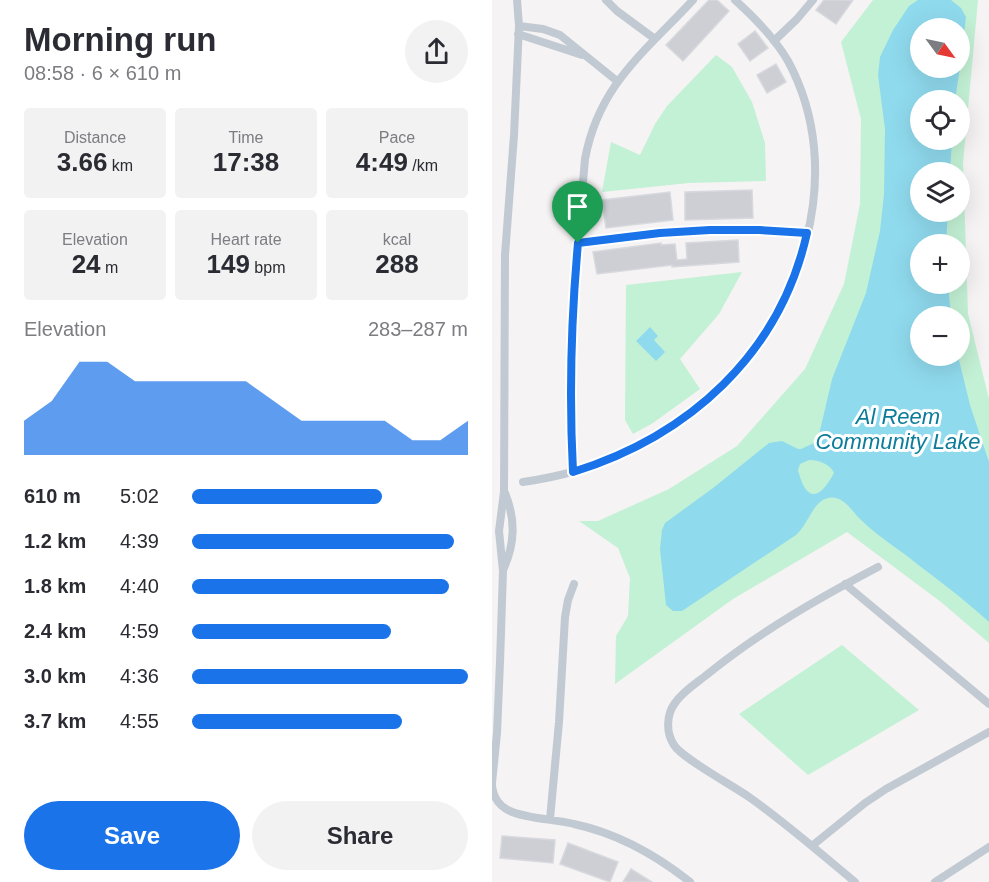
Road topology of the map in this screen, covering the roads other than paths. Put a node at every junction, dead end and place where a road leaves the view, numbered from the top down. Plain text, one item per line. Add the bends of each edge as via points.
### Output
1 (517, 0) edge
2 (606, 0) edge
3 (693, 0) edge
4 (735, 0) edge
5 (813, 0) edge
6 (518, 30) junction
7 (655, 39) junction
8 (570, 41) junction
9 (774, 41) junction
10 (567, 51) junction
11 (582, 55) junction
12 (617, 81) junction
13 (807, 233) junction
14 (578, 243) junction
15 (573, 472) junction
16 (523, 482) dead end
17 (504, 492) junction
18 (878, 567) dead end
19 (503, 571) junction
20 (574, 584) dead end
21 (845, 584) junction
22 (989, 704) edge
23 (989, 732) edge
24 (492, 784) edge
25 (550, 819) junction
26 (813, 845) junction
27 (989, 847) edge
28 (690, 882) edge
29 (855, 882) edge
30 (934, 882) edge

1 - 6 street
2 - 7 street
3 - 7 street
4 - 9 street
5 - 9 street
6 - 8 street via 543,29
6 - 10 street via 530,39
6 - 17 street via 505,255
7 - 12 street
8 - 10 street
8 - 11 street
9 - 13 street via 797,81 811,126 815,172
10 - 11 street
11 - 12 street
12 - 14 street via 589,139
13 - 14 street via 710,230
13 - 15 street via 782,306 751,354 719,389 657,437 616,458
14 - 15 street via 571,341
15 - 16 street
17 - 19 street via 499,531
17 - 19 street via 513,531
18 - 21 street
19 - 24 street
20 - 25 street via 565,617
21 - 22 street
21 - 26 street via 722,663 681,695 668,720 670,739 682,754 734,786
23 - 26 street via 886,789
24 - 25 street via 495,798 508,810
25 - 28 street via 617,838
26 - 29 street
27 - 30 street

